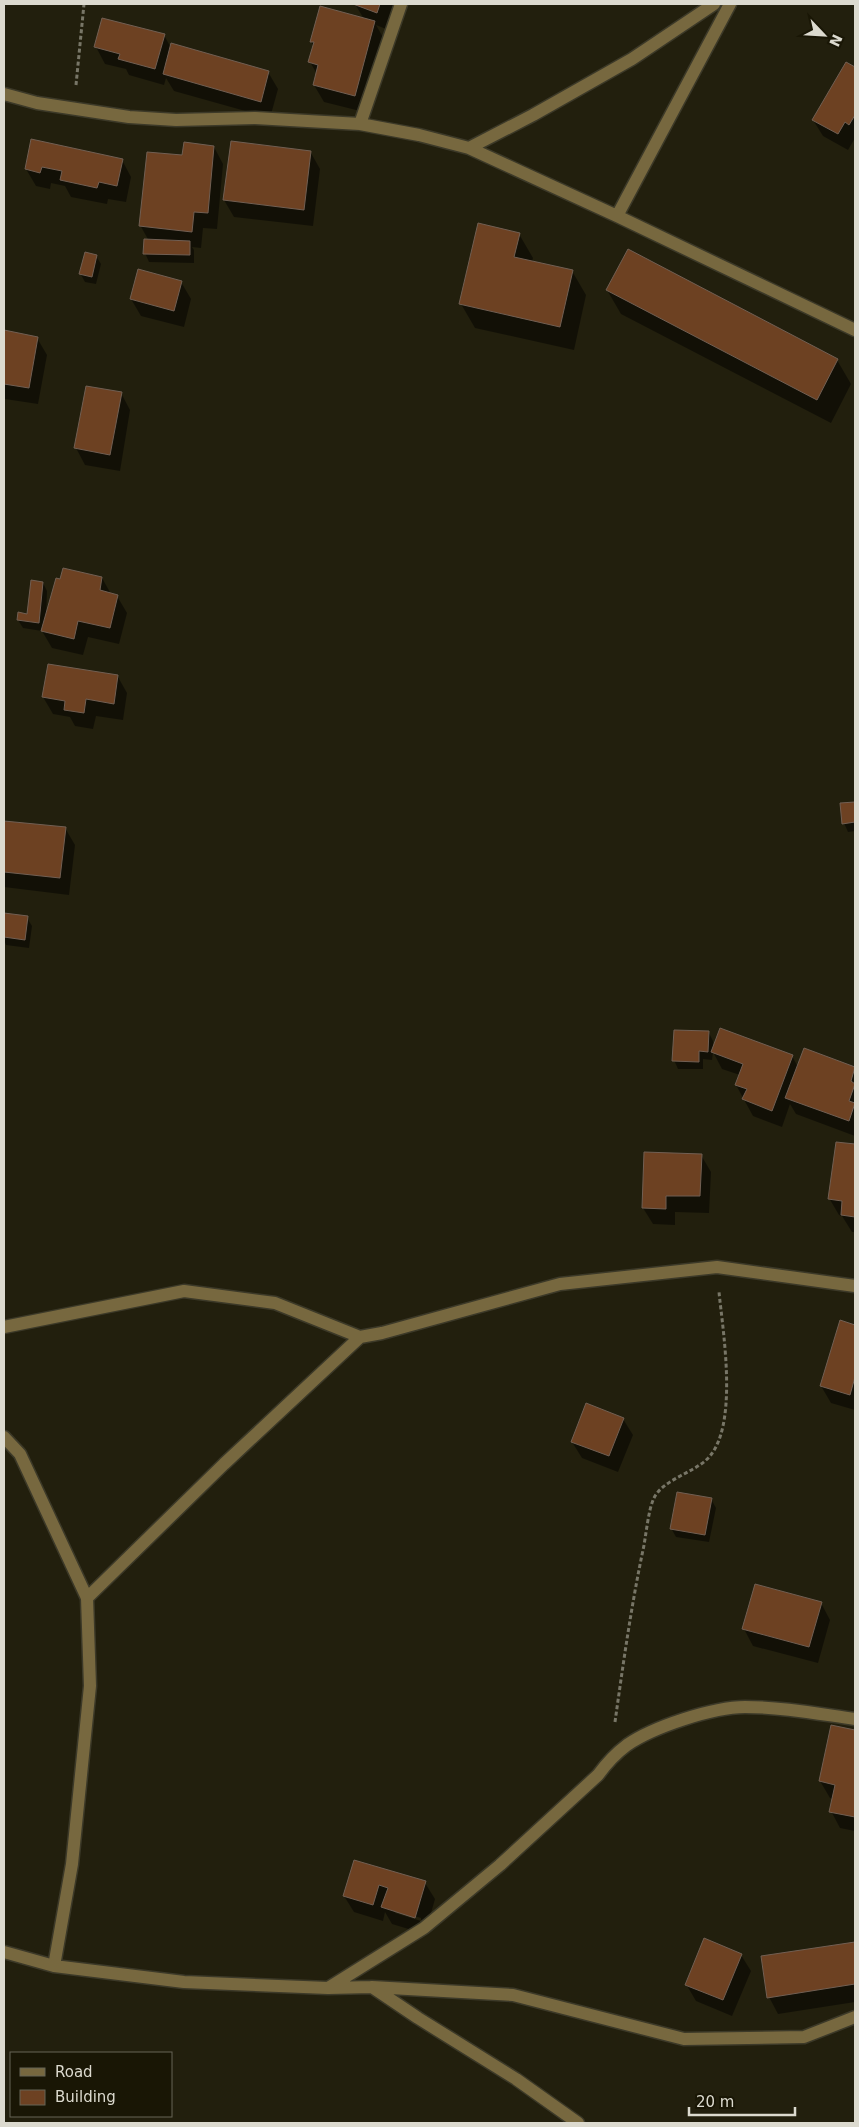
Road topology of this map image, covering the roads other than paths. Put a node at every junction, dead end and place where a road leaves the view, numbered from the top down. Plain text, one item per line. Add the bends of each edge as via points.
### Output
1 (400, 4) edge
2 (714, 4) edge
3 (730, 4) edge
4 (4, 94) edge
5 (360, 124) junction
6 (469, 148) junction
7 (617, 216) junction
8 (855, 330) edge
9 (855, 1286) edge
10 (4, 1327) edge
11 (360, 1337) junction
12 (4, 1437) edge
13 (87, 1598) junction
14 (855, 1718) edge
15 (4, 1952) edge
16 (54, 1966) junction
17 (372, 1987) junction
18 (328, 1988) junction
19 (855, 2017) edge
20 (578, 2123) edge

1 - 5 street
2 - 6 street via 632,59
3 - 7 street
4 - 5 street via 37,103 129,117 176,120 255,118
5 - 6 street
6 - 7 street
7 - 8 street
9 - 11 street via 717,1267 560,1284
10 - 11 street via 184,1292 275,1303
11 - 13 street
12 - 13 street via 20,1454
13 - 16 street via 89,1696 72,1864
14 - 18 street via 753,1708 712,1711 661,1728 627,1745 500,1865 424,1928
15 - 16 street
16 - 18 street via 184,1982
17 - 18 street
17 - 19 street via 513,1995 684,2039 804,2037
17 - 20 street via 516,2079

